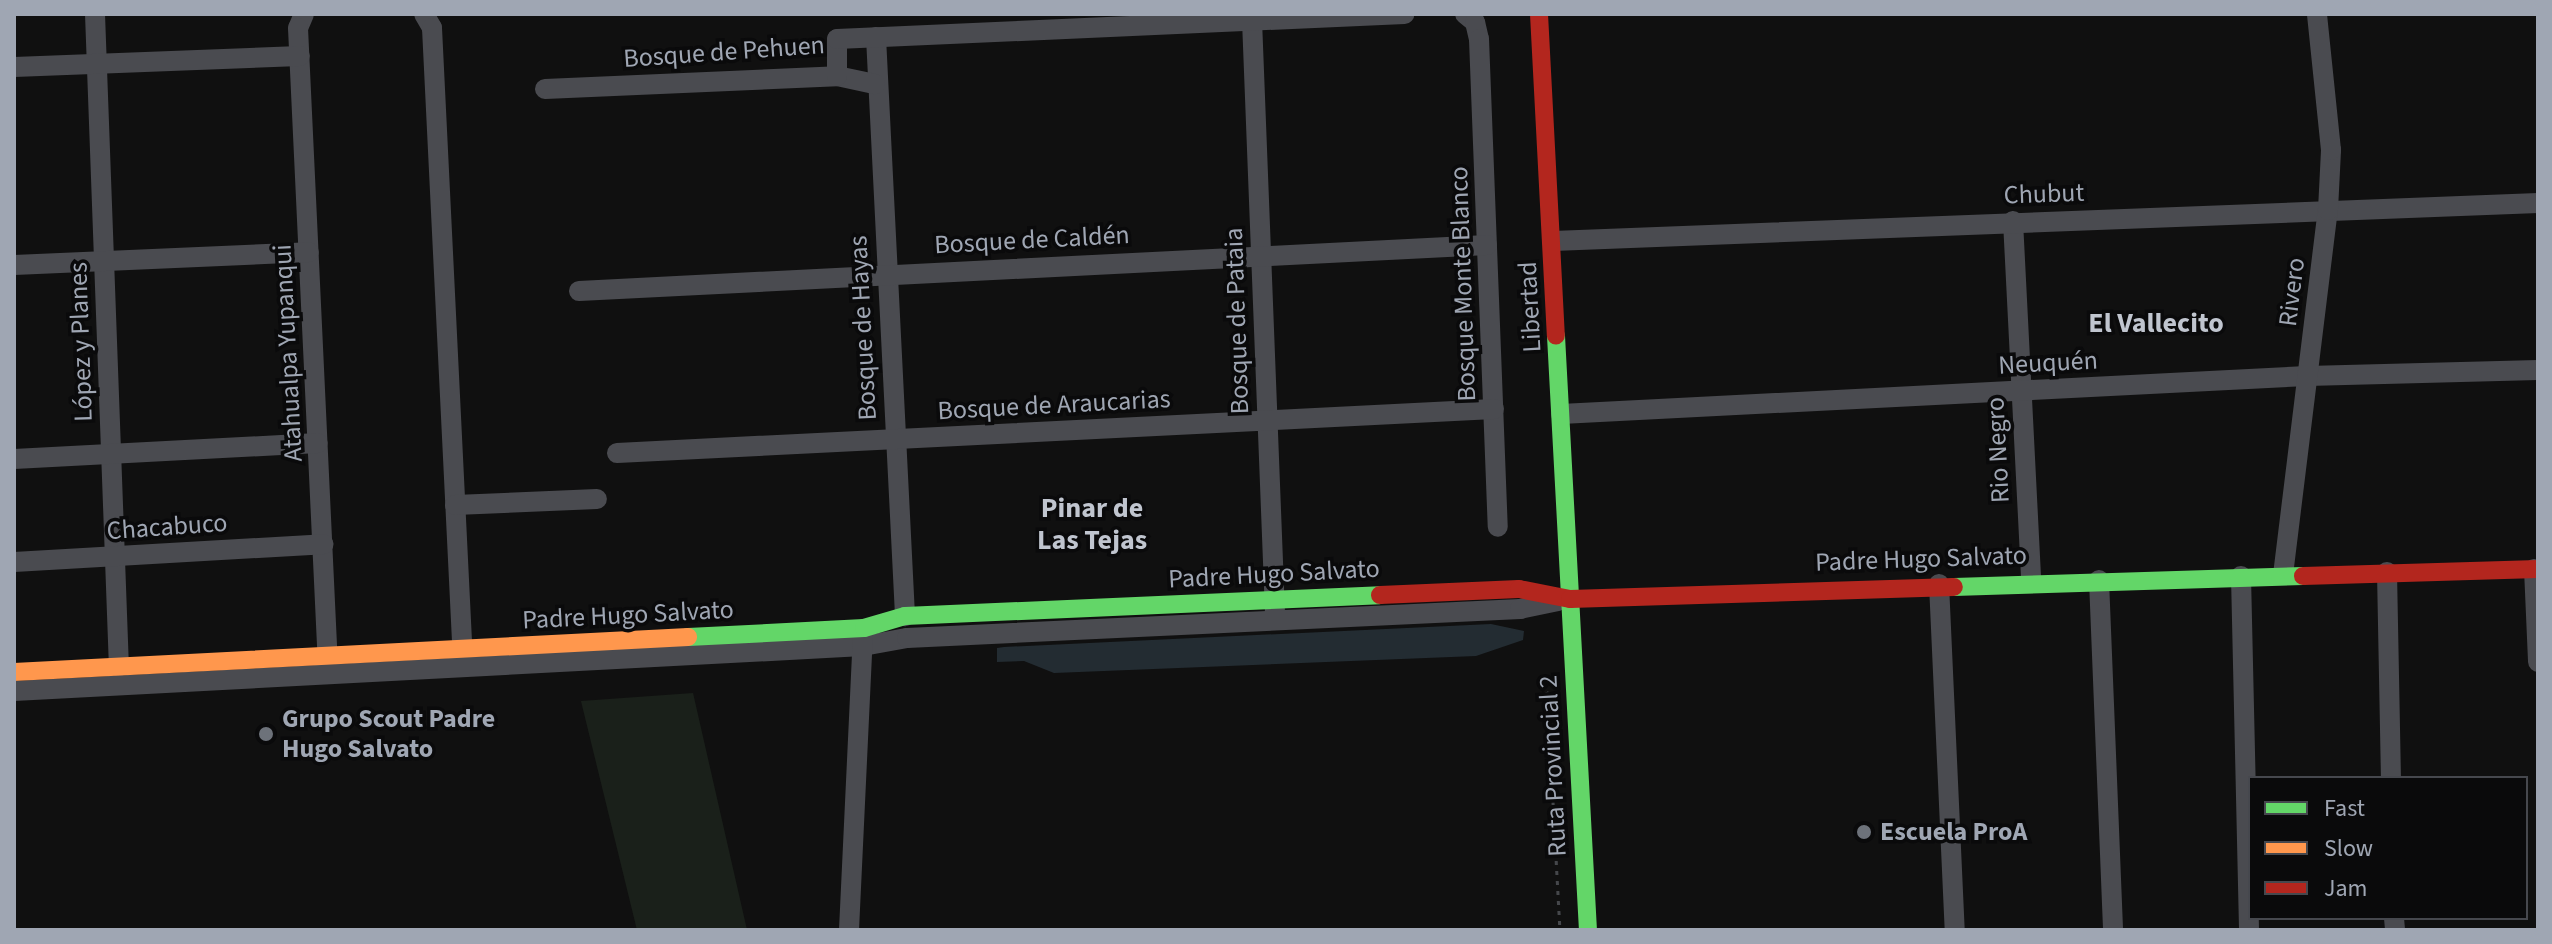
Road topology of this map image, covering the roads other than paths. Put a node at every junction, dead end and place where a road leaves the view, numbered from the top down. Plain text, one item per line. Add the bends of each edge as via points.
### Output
1 (95, 14) edge
2 (424, 14) edge
3 (1404, 14) edge
4 (1466, 14) edge
5 (1539, 14) edge
6 (2317, 14) edge
7 (1252, 20) junction
8 (301, 21) edge
9 (876, 37) junction
10 (300, 56) junction
11 (96, 63) junction
12 (14, 67) edge
13 (837, 76) junction
14 (875, 84) junction
15 (545, 89) dead end
16 (2538, 203) edge
17 (2328, 210) junction
18 (2013, 221) junction
19 (1553, 241) junction
20 (1487, 245) junction
21 (309, 252) junction
22 (1261, 255) junction
23 (104, 263) junction
24 (14, 265) edge
25 (886, 273) junction
26 (579, 291) dead end
27 (2538, 370) edge
28 (2307, 376) junction
29 (2021, 391) junction
30 (1494, 409) junction
31 (1561, 414) junction
32 (1267, 420) junction
33 (896, 439) junction
34 (318, 443) junction
35 (617, 453) dead end
36 (112, 455) junction
37 (14, 459) edge
38 (597, 499) dead end
39 (455, 505) junction
40 (1498, 527) dead end
41 (323, 544) junction
42 (115, 557) junction
43 (14, 562) edge
44 (2536, 569) edge
45 (2387, 572) junction
46 (2283, 575) junction
47 (2241, 576) junction
48 (2099, 580) junction
49 (2031, 581) junction
50 (1939, 584) junction
51 (1570, 599) junction
52 (1275, 610) junction
53 (905, 616) junction
54 (863, 637) junction
55 (463, 659) junction
56 (2538, 662) edge
57 (328, 666) junction
58 (119, 667) junction
59 (14, 672) edge
60 (14, 691) edge
61 (2391, 776) edge
62 (2248, 886) edge
63 (849, 930) edge
64 (1588, 930) edge
65 (1955, 930) edge
66 (2113, 930) edge

1 - 11 street, López y Planes
2 - 39 street via 432,28
3 - 7 street, Bosque de Pehuen
4 - 20 street, Bosque Monte Blanco via 1479,39
5 - 19 street, Libertad
6 - 17 street, Rivero via 2331,150
7 - 9 street, Bosque de Pehuen
7 - 22 street, Bosque de Pataia
8 - 10 street, Atahualpa Yupanqui
9 - 13 street, Bosque de Pehuen via 837,39
9 - 14 street, Bosque de Hayas
10 - 11 street
10 - 21 street, Atahualpa Yupanqui
11 - 12 street
11 - 23 street, López y Planes
13 - 14 street
13 - 15 street, Bosque de Pehuen
14 - 25 street, Bosque de Hayas
16 - 17 street, Chubut
17 - 18 street, Chubut
17 - 28 street, Rivero
18 - 19 street, Chubut
18 - 29 street, Rio Negro
19 - 31 street, Libertad
20 - 22 street, Bosque de Caldén
20 - 30 street, Bosque Monte Blanco
21 - 23 street
21 - 34 street, Atahualpa Yupanqui
22 - 25 street, Bosque de Caldén
22 - 32 street, Bosque de Pataia
23 - 24 street
23 - 36 street, López y Planes
25 - 26 street, Bosque de Caldén
25 - 33 street, Bosque de Hayas
27 - 28 street, Neuquén
28 - 29 street, Neuquén
28 - 46 street, Rivero
29 - 31 street, Neuquén
29 - 49 street, Rio Negro
30 - 32 street, Bosque de Araucarias
30 - 40 street, Bosque Monte Blanco
31 - 51 street, Libertad
32 - 33 street, Bosque de Araucarias
32 - 52 street, Bosque de Pataia
33 - 35 street, Bosque de Araucarias
33 - 53 street, Bosque de Hayas
34 - 36 street
34 - 41 street, Atahualpa Yupanqui
36 - 37 street
36 - 42 street, López y Planes
38 - 39 street
39 - 55 street
41 - 42 street, Chacabuco
41 - 57 street, Atahualpa Yupanqui
42 - 43 street, Chacabuco
42 - 58 street, López y Planes
44 - 45 street, Padre Hugo Salvato
44 - 56 street
45 - 46 street, Padre Hugo Salvato
45 - 61 street
46 - 47 street, Padre Hugo Salvato
47 - 48 street, Padre Hugo Salvato
47 - 62 street
48 - 49 street, Padre Hugo Salvato
48 - 66 street
49 - 50 street, Padre Hugo Salvato
50 - 51 street, Padre Hugo Salvato
50 - 65 street
51 - 52 street, Padre Hugo Salvato via 1520,609
51 - 52 street, Padre Hugo Salvato via 1519,589
51 - 64 street, Ruta Provincial 2
52 - 53 street, Padre Hugo Salvato
52 - 54 street, Padre Hugo Salvato
53 - 54 street, Padre Hugo Salvato
54 - 55 street, Padre Hugo Salvato
54 - 63 street
55 - 57 street, Padre Hugo Salvato
57 - 58 street, Padre Hugo Salvato
57 - 60 street, Padre Hugo Salvato
58 - 59 street, Padre Hugo Salvato

